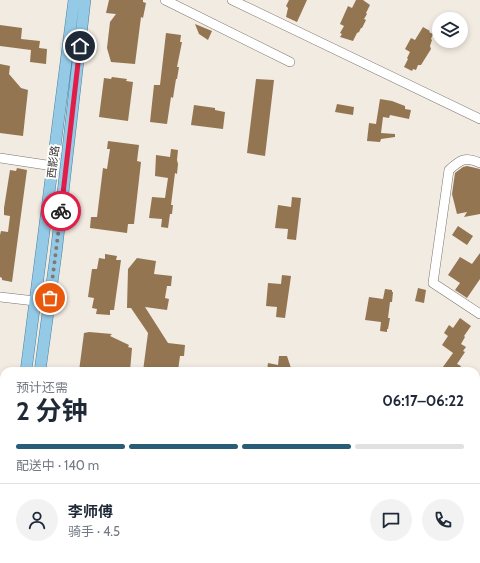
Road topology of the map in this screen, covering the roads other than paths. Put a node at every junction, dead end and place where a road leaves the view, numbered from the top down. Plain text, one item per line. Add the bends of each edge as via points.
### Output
1 (74, 0) edge
2 (85, 0) edge
3 (165, 0) edge
4 (232, 0) edge
5 (290, 62) dead end
6 (480, 119) edge
7 (0, 158) edge
8 (480, 163) edge
9 (52, 166) junction
10 (0, 297) edge
11 (35, 301) junction
12 (480, 314) edge
13 (27, 367) edge
14 (41, 367) edge

1 - 9 main road, 西影路
2 - 14 main road, 西影路
3 - 5 street
4 - 6 street
7 - 9 street
8 - 12 street via 464,159 449,170 434,283
9 - 11 main road, 西影路
10 - 11 street
11 - 13 main road, 西影路

